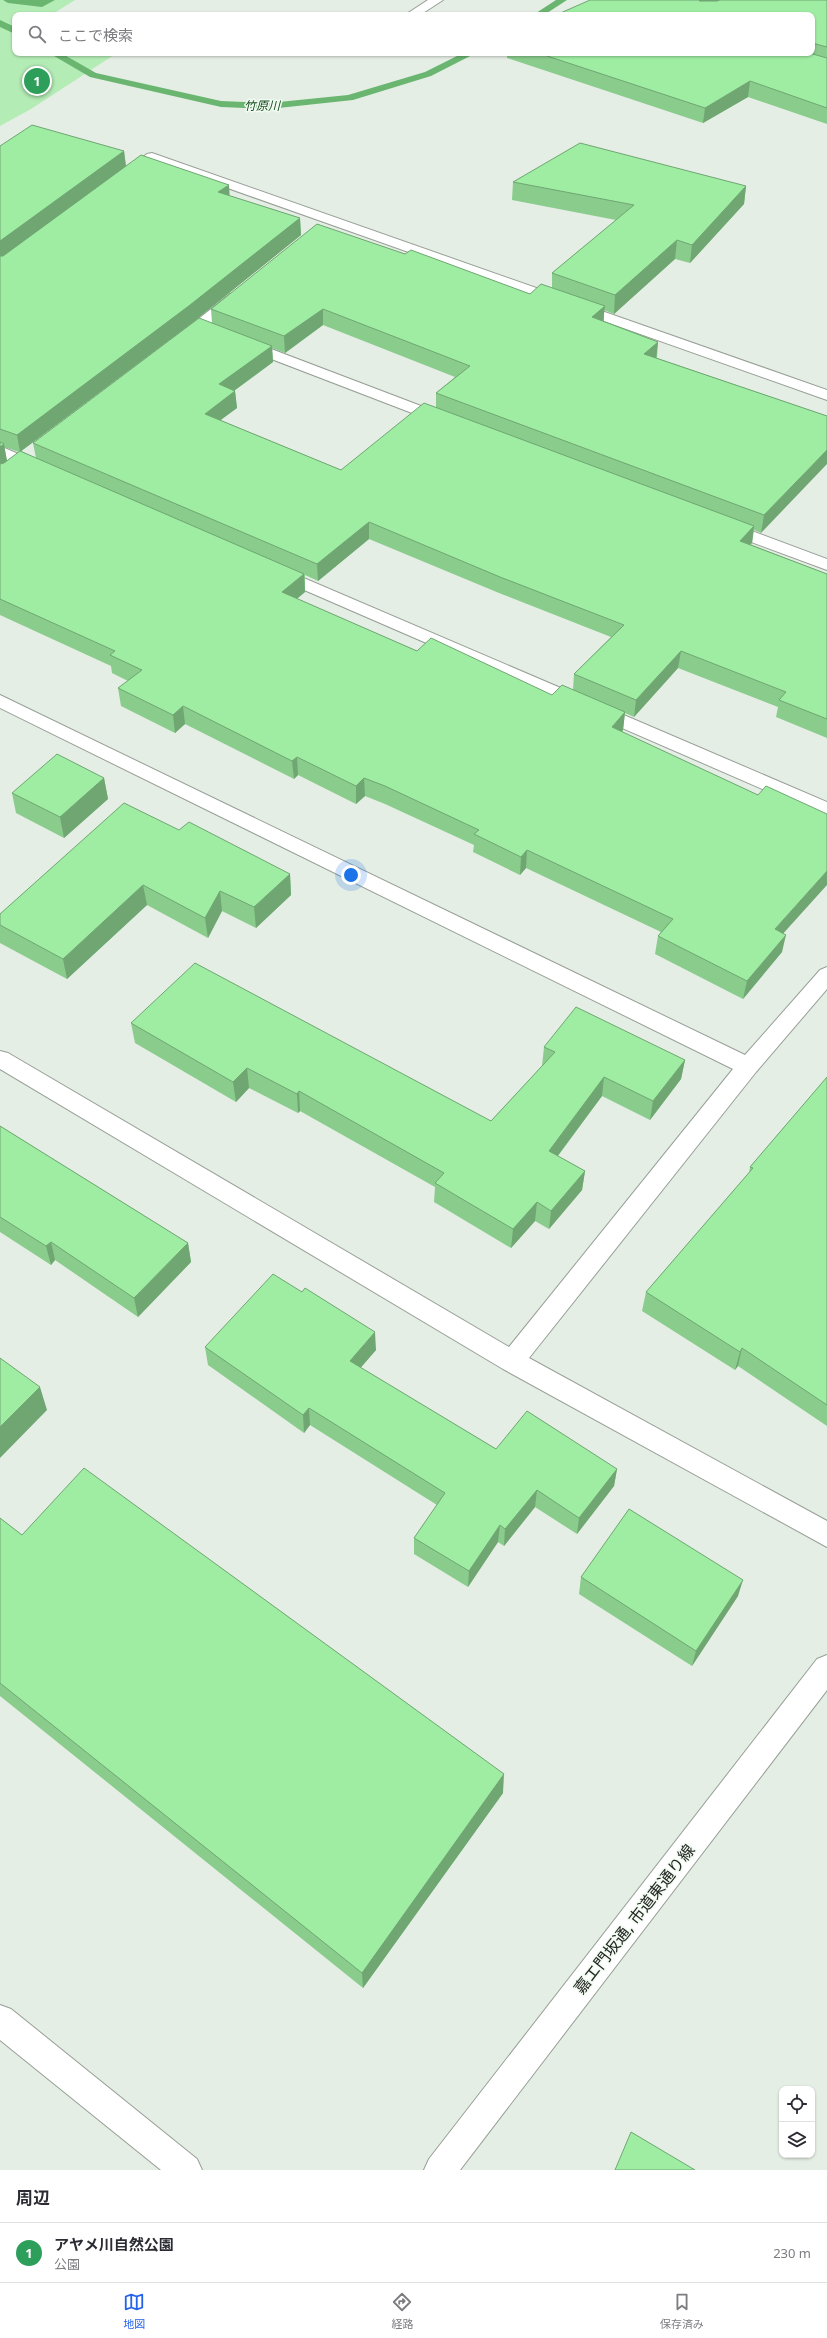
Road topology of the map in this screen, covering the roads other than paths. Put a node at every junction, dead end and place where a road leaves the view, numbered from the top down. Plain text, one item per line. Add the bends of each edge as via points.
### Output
1 (437, 0) edge
2 (416, 12) edge
3 (114, 185) edge
4 (329, 222) junction
5 (317, 231) edge
6 (246, 288) edge
7 (212, 332) junction
8 (172, 346) edge
9 (827, 395) edge
10 (457, 425) edge
11 (0, 451) edge
12 (28, 456) junction
13 (5, 473) edge
14 (58, 477) edge
15 (708, 520) edge
16 (827, 565) edge
17 (263, 566) edge
18 (0, 701) edge
19 (827, 810) edge
20 (827, 975) edge
21 (0, 1059) edge
22 (748, 1066) junction
23 (512, 1361) junction
24 (827, 1535) edge
25 (827, 1668) edge
26 (0, 2020) edge
27 (186, 2170) edge
28 (440, 2170) edge

1 - 2 street
3 - 4 street via 152,158
4 - 5 street
4 - 9 street
6 - 7 street
7 - 8 street
7 - 10 street
11 - 12 street
12 - 13 street
12 - 14 street
15 - 16 street
17 - 19 street
18 - 22 street
20 - 22 street
21 - 23 street
22 - 23 street
23 - 24 street
25 - 28 street, 嘉エ門坂通, 市道東通り線
26 - 27 street

